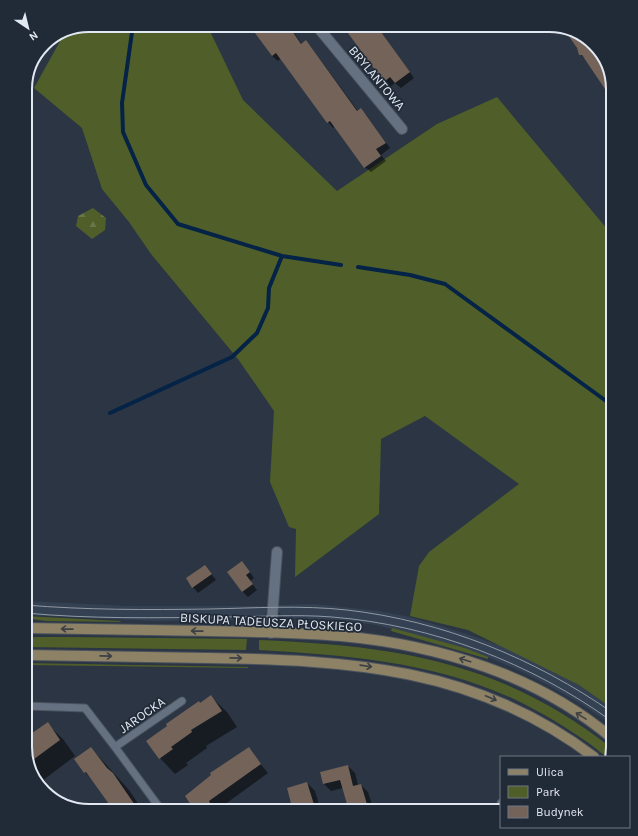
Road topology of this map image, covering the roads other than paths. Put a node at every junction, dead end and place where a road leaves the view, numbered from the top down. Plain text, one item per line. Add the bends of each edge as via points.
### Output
1 (322, 32) edge
2 (402, 129) dead end
3 (277, 552) dead end
4 (32, 628) edge
5 (271, 633) junction
6 (32, 655) edge
7 (182, 702) dead end
8 (32, 706) edge
9 (606, 732) edge
10 (115, 748) junction
11 (593, 756) edge
12 (157, 804) edge

1 - 2 street, BRYLANTOWA
3 - 5 street
5 -> 4 main road, BISKUPA TADEUSZA PŁOSKIEGO
9 -> 5 main road, BISKUPA TADEUSZA PŁOSKIEGO via 546,694 482,665 404,645 341,636
6 -> 11 main road via 339,663 421,676 463,687 494,699 552,728
7 - 10 lane, JAROCKA
8 - 10 lane, JAROCKA via 85,708
10 - 12 lane, JAROCKA

